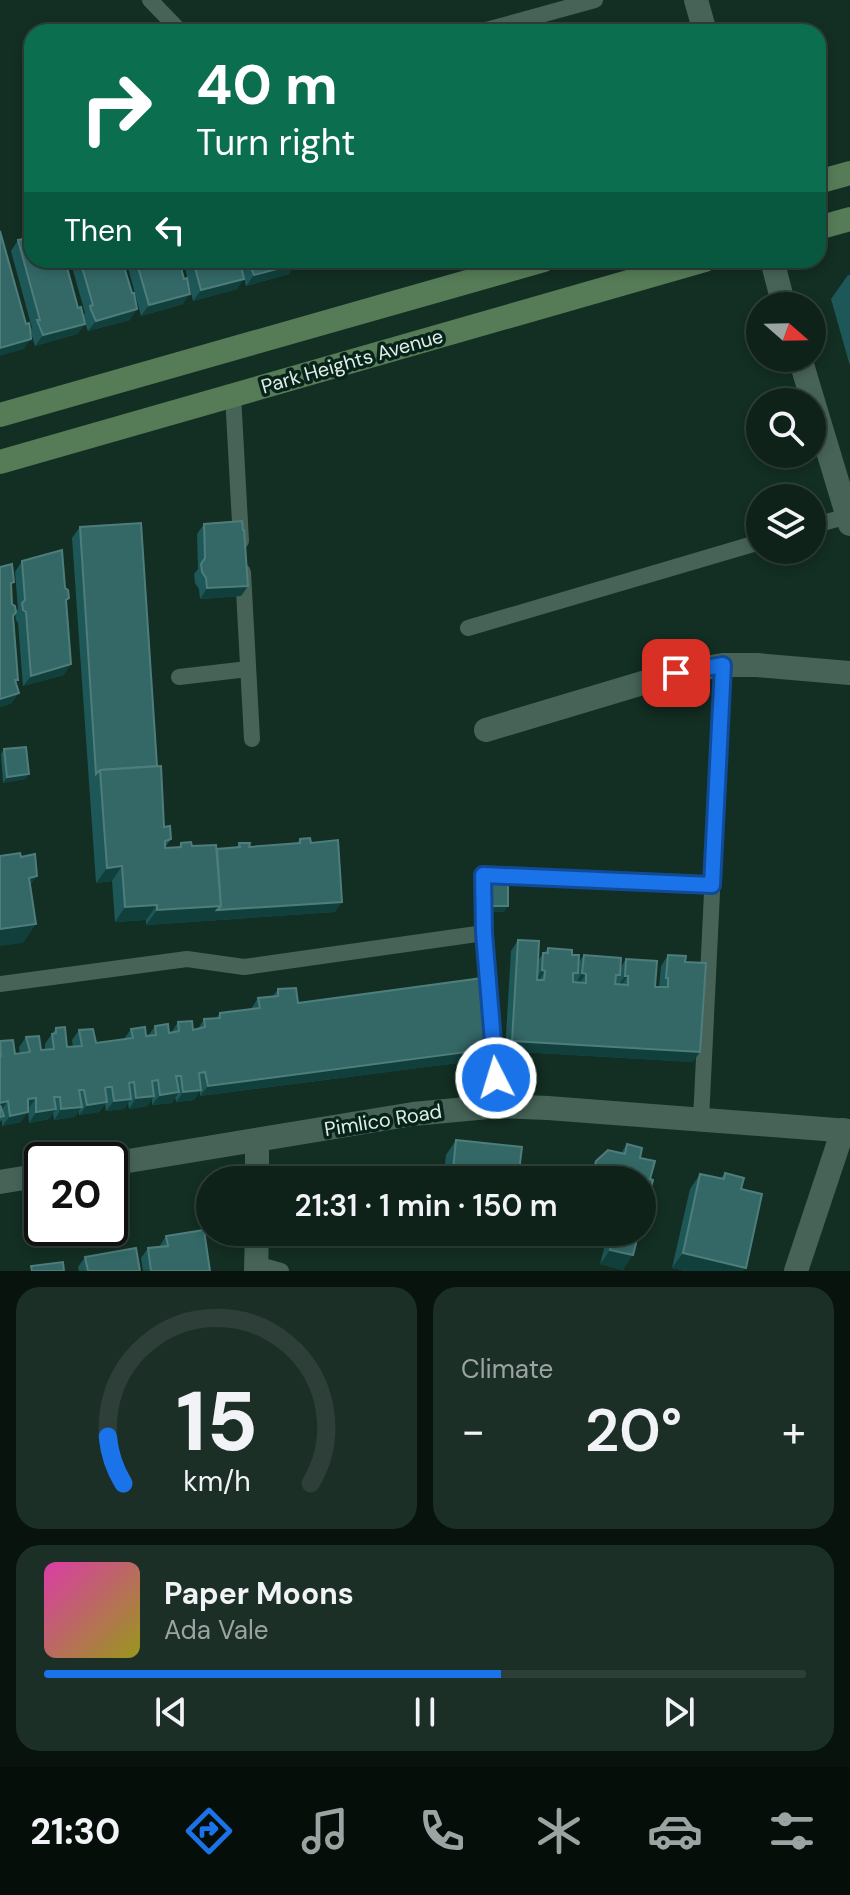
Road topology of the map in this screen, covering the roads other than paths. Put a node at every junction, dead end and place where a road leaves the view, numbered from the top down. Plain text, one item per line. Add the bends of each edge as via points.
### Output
1 (150, 0) edge
2 (595, 0) edge
3 (696, 0) edge
4 (173, 24) edge
5 (508, 24) edge
6 (703, 24) edge
7 (850, 173) edge
8 (826, 180) edge
9 (850, 219) edge
10 (826, 226) edge
11 (516, 268) edge
12 (677, 268) edge
13 (774, 268) edge
14 (780, 292) edge
15 (804, 372) edge
16 (233, 395) junction
17 (0, 415) edge
18 (0, 462) edge
19 (849, 520) edge
20 (826, 524) edge
21 (746, 546) edge
22 (468, 628) dead end
23 (723, 665) junction
24 (248, 669) junction
25 (850, 673) edge
26 (179, 677) dead end
27 (486, 730) dead end
28 (252, 739) dead end
29 (712, 885) junction
30 (484, 933) junction
31 (0, 984) edge
32 (499, 1106) junction
33 (701, 1120) junction
34 (846, 1130) edge
35 (257, 1140) junction
36 (128, 1161) edge
37 (257, 1166) edge
38 (24, 1178) edge
39 (0, 1182) edge
40 (257, 1246) edge
41 (256, 1267) edge
42 (281, 1271) edge
43 (796, 1271) edge

1 - 4 lane
2 - 5 lane
3 - 6 street
7 - 8 main road
9 - 10 main road
11 - 17 main road
12 - 16 main road, Park Heights Avenue
13 - 14 street
15 - 19 street
16 - 18 main road, Park Heights Avenue
16 - 24 lane
19 - 20 lane
21 - 22 lane
23 - 25 street
23 - 27 street via 676,673
23 - 29 lane
24 - 26 lane
24 - 28 lane
29 - 30 lane via 483,875
29 - 33 lane
30 - 31 lane via 244,967 187,959
30 - 32 lane
32 - 33 street, Pimlico Road
32 - 35 street, Pimlico Road via 413,1114
33 - 34 street, Pimlico Road
34 - 43 street
35 - 36 street, Pimlico Road
35 - 37 street
38 - 39 street
40 - 41 street
41 - 42 lane

